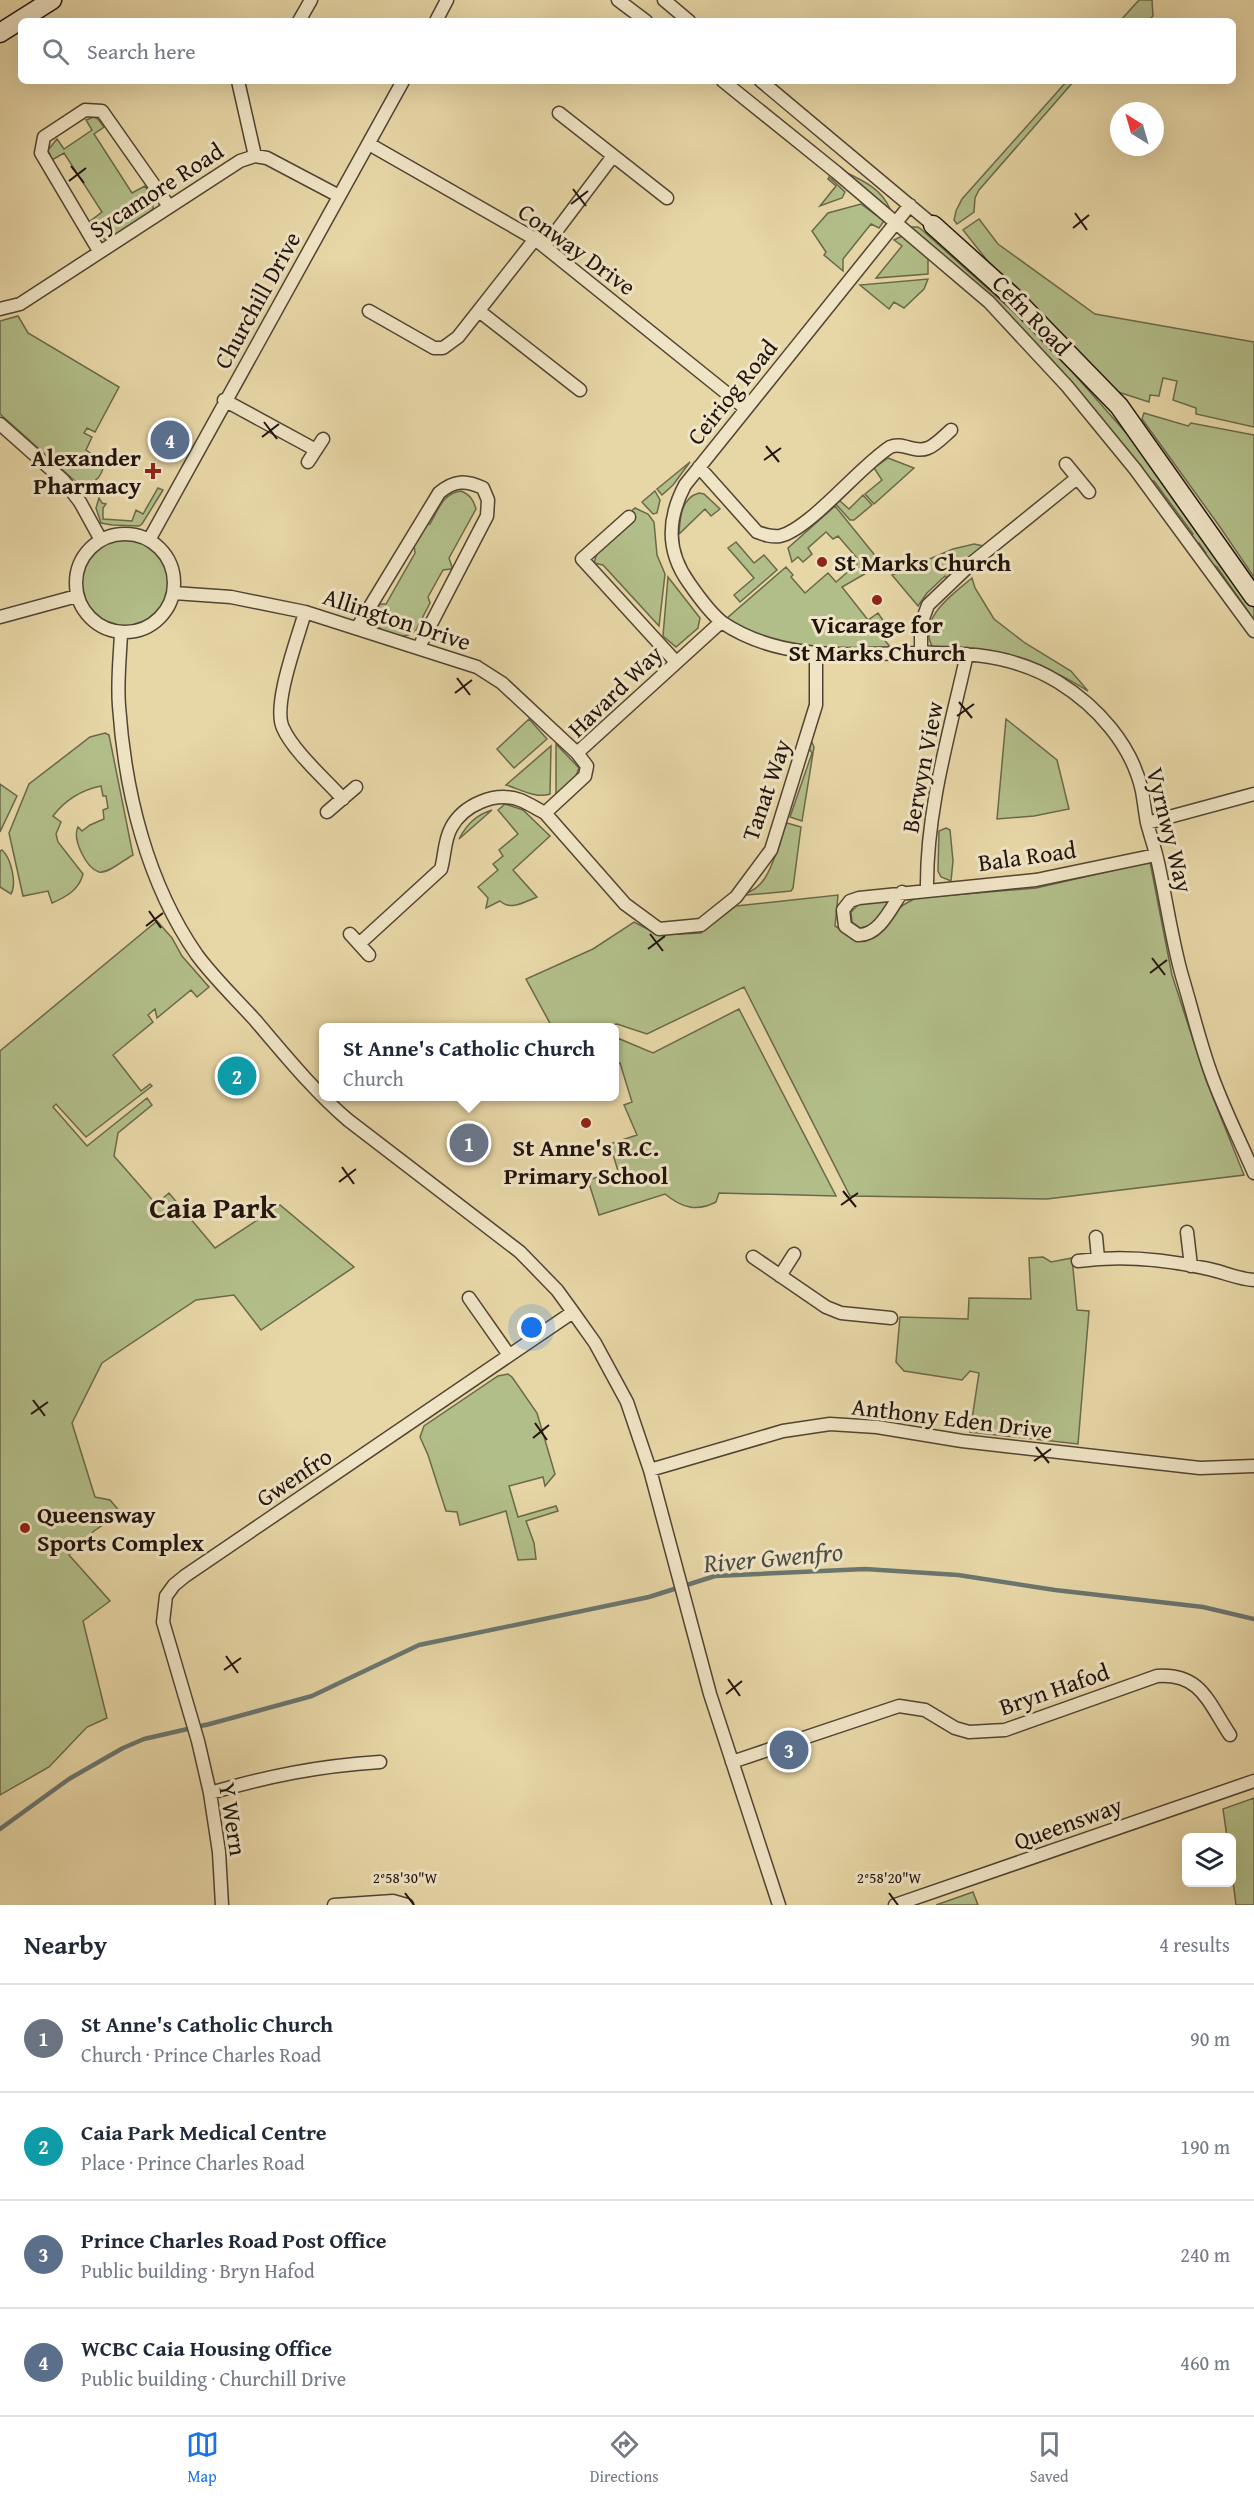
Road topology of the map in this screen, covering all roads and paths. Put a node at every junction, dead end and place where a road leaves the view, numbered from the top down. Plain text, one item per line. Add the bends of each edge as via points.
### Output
1 (52, 0) edge
2 (311, 0) edge
3 (447, 0) edge
4 (618, 0) edge
5 (664, 0) edge
6 (24, 18) edge
7 (301, 18) edge
8 (438, 18) edge
9 (642, 18) edge
10 (685, 18) edge
11 (18, 22) edge
12 (0, 33) edge
13 (239, 84) edge
14 (401, 84) edge
15 (727, 84) edge
16 (765, 84) edge
17 (559, 113) dead end
18 (369, 144) junction
19 (255, 156) junction
20 (613, 156) junction
21 (339, 196) junction
22 (667, 198) dead end
23 (168, 205) junction
24 (910, 205) junction
25 (896, 223) junction
26 (933, 225) joint
27 (540, 243) junction
28 (99, 251) junction
29 (0, 309) edge
30 (369, 311) dead end
31 (479, 311) junction
32 (580, 390) dead end
33 (224, 400) junction
34 (745, 408) junction
35 (0, 424) edge
36 (951, 430) dead end
37 (308, 462) dead end
38 (1066, 464) dead end
39 (699, 467) junction
40 (1077, 478) junction
41 (1089, 492) dead end
42 (629, 517) dead end
43 (101, 540) junction
44 (149, 540) junction
45 (174, 593) junction
46 (77, 596) junction
47 (1254, 597) edge
48 (305, 612) junction
49 (0, 617) edge
50 (721, 622) junction
51 (357, 628) junction
52 (1254, 631) edge
53 (121, 633) junction
54 (419, 647) junction
55 (921, 653) junction
56 (816, 654) junction
57 (967, 654) junction
58 (676, 662) junction
59 (577, 753) junction
60 (356, 787) dead end
61 (1254, 794) edge
62 (343, 799) junction
63 (327, 812) dead end
64 (545, 813) junction
65 (1147, 823) junction
66 (1156, 855) junction
67 (927, 889) junction
68 (902, 892) junction
69 (350, 934) dead end
70 (359, 944) junction
71 (369, 955) dead end
72 (319, 1094) edge
73 (325, 1101) edge
74 (1254, 1173) edge
75 (1187, 1232) dead end
76 (1096, 1237) dead end
77 (794, 1254) dead end
78 (753, 1257) dead end
79 (1098, 1258) junction
80 (1078, 1261) dead end
81 (1191, 1266) junction
82 (780, 1276) junction
83 (1254, 1280) edge
84 (469, 1298) dead end
85 (573, 1312) junction
86 (891, 1318) dead end
87 (509, 1355) junction
88 (1254, 1466) edge
89 (650, 1470) junction
90 (1230, 1735) dead end
91 (198, 1741) joint
92 (380, 1762) dead end
93 (732, 1762) junction
94 (1254, 1781) edge
95 (210, 1793) junction
96 (222, 1905) edge
97 (334, 1905) edge
98 (407, 1905) edge
99 (779, 1905) edge
100 (895, 1905) edge

1 - 6 street
2 - 7 street
3 - 8 street
4 - 9 street
5 - 10 street
11 - 12 street
13 - 19 street
14 - 18 street, Churchill Drive
15 - 25 street, Cefn Road
16 - 24 street, Cefn Road
17 - 20 street
18 - 21 street, Churchill Drive
18 - 27 street, Conway Drive
19 - 21 street, Sycamore Road via 282,164
19 - 23 street, Sycamore Road via 240,161
20 - 22 street
20 - 27 street
21 - 33 street, Churchill Drive
23 - 28 street, Sycamore Road
23 - 28 street via 102,111 85,110 44,137 41,153
24 - 25 street, Ceiriog Road
24 - 26 street, Cefn Road
25 - 34 street, Ceiriog Road
25 - 52 street, Cefn Road via 989,302 1067,386 1135,469
26 - 47 street, Cefn Road via 1013,297 1119,406
27 - 31 street
27 - 34 street, Conway Drive
28 - 29 street, Sycamore Road via 20,304
30 - 31 street via 434,348 444,348
31 - 32 street
33 - 37 street via 320,445
33 - 44 street, Churchill Drive
34 - 39 street, Ceiriog Road
35 - 43 street via 63,480
36 - 39 street via 922,450 901,444 890,447 802,524 778,536 757,532
38 - 40 street
39 - 50 street, Ceiriog Road via 675,504 672,539 683,575
40 - 41 street
40 - 55 street via 973,562 928,605 921,624
42 - 58 street via 582,559
43 - 44 street via 117,534
43 - 46 street via 88,550 80,564 75,580
44 - 45 street via 170,562
45 - 48 street, Allington Drive via 231,597
45 - 53 street via 169,606 149,627
46 - 49 street
46 - 53 street via 93,621
48 - 51 street, Allington Drive
48 - 62 street via 279,713 290,740
50 - 56 street, Vyrnwy Way via 761,644
50 - 58 street, Havard Way
51 - 54 street, Allington Drive
51 - 54 street via 439,493 449,484 468,481 483,488 488,500 487,516
53 - 72 street via 118,704 127,774 149,861 180,928 199,957
54 - 59 street, Allington Drive via 477,667 502,682
55 - 56 street, Vyrnwy Way
55 - 57 street, Vyrnwy Way
56 - 64 street, Tanat Way via 816,705 771,850 736,897 701,925 659,929 625,904
57 - 65 street, Vyrnwy Way via 1025,666 1083,698 1106,721 1127,753 1142,789
57 - 67 street, Berwyn View via 930,825
58 - 59 street, Havard Way
59 - 64 street, Havard Way via 587,766 585,776
60 - 62 street
61 - 65 street
62 - 63 street
64 - 70 street via 518,799 489,798 466,810 451,827 441,869
65 - 66 street, Vyrnwy Way
66 - 67 street, Bala Road via 1036,880
66 - 74 street, Vyrnwy Way via 1181,972 1212,1076
67 - 68 street, Bala Road
68 - 68 street, Bala Road via 850,902 842,915 845,926 858,935 870,933
69 - 70 street
70 - 71 street
73 - 85 street via 520,1252
75 - 81 street
76 - 79 street
77 - 82 street
78 - 82 street
79 - 80 street
79 - 81 street
81 - 83 street
82 - 86 street via 841,1313
84 - 87 street
85 - 87 street, Gwenfro
85 - 89 street via 627,1402
87 - 91 street, Gwenfro via 174,1585 166,1596 163,1622
88 - 89 street, Anthony Eden Drive via 1200,1468 830,1424 783,1431
89 - 93 street
90 - 93 street, Bryn Hafod via 1198,1686 1189,1679 1169,1675 1005,1730 984,1733 955,1728 925,1710 899,1706
91 - 95 street, Y Wern
92 - 95 street via 303,1769
93 - 99 street
94 - 100 street, Queensway
95 - 96 street, Y Wern
97 - 98 street via 393,1901

